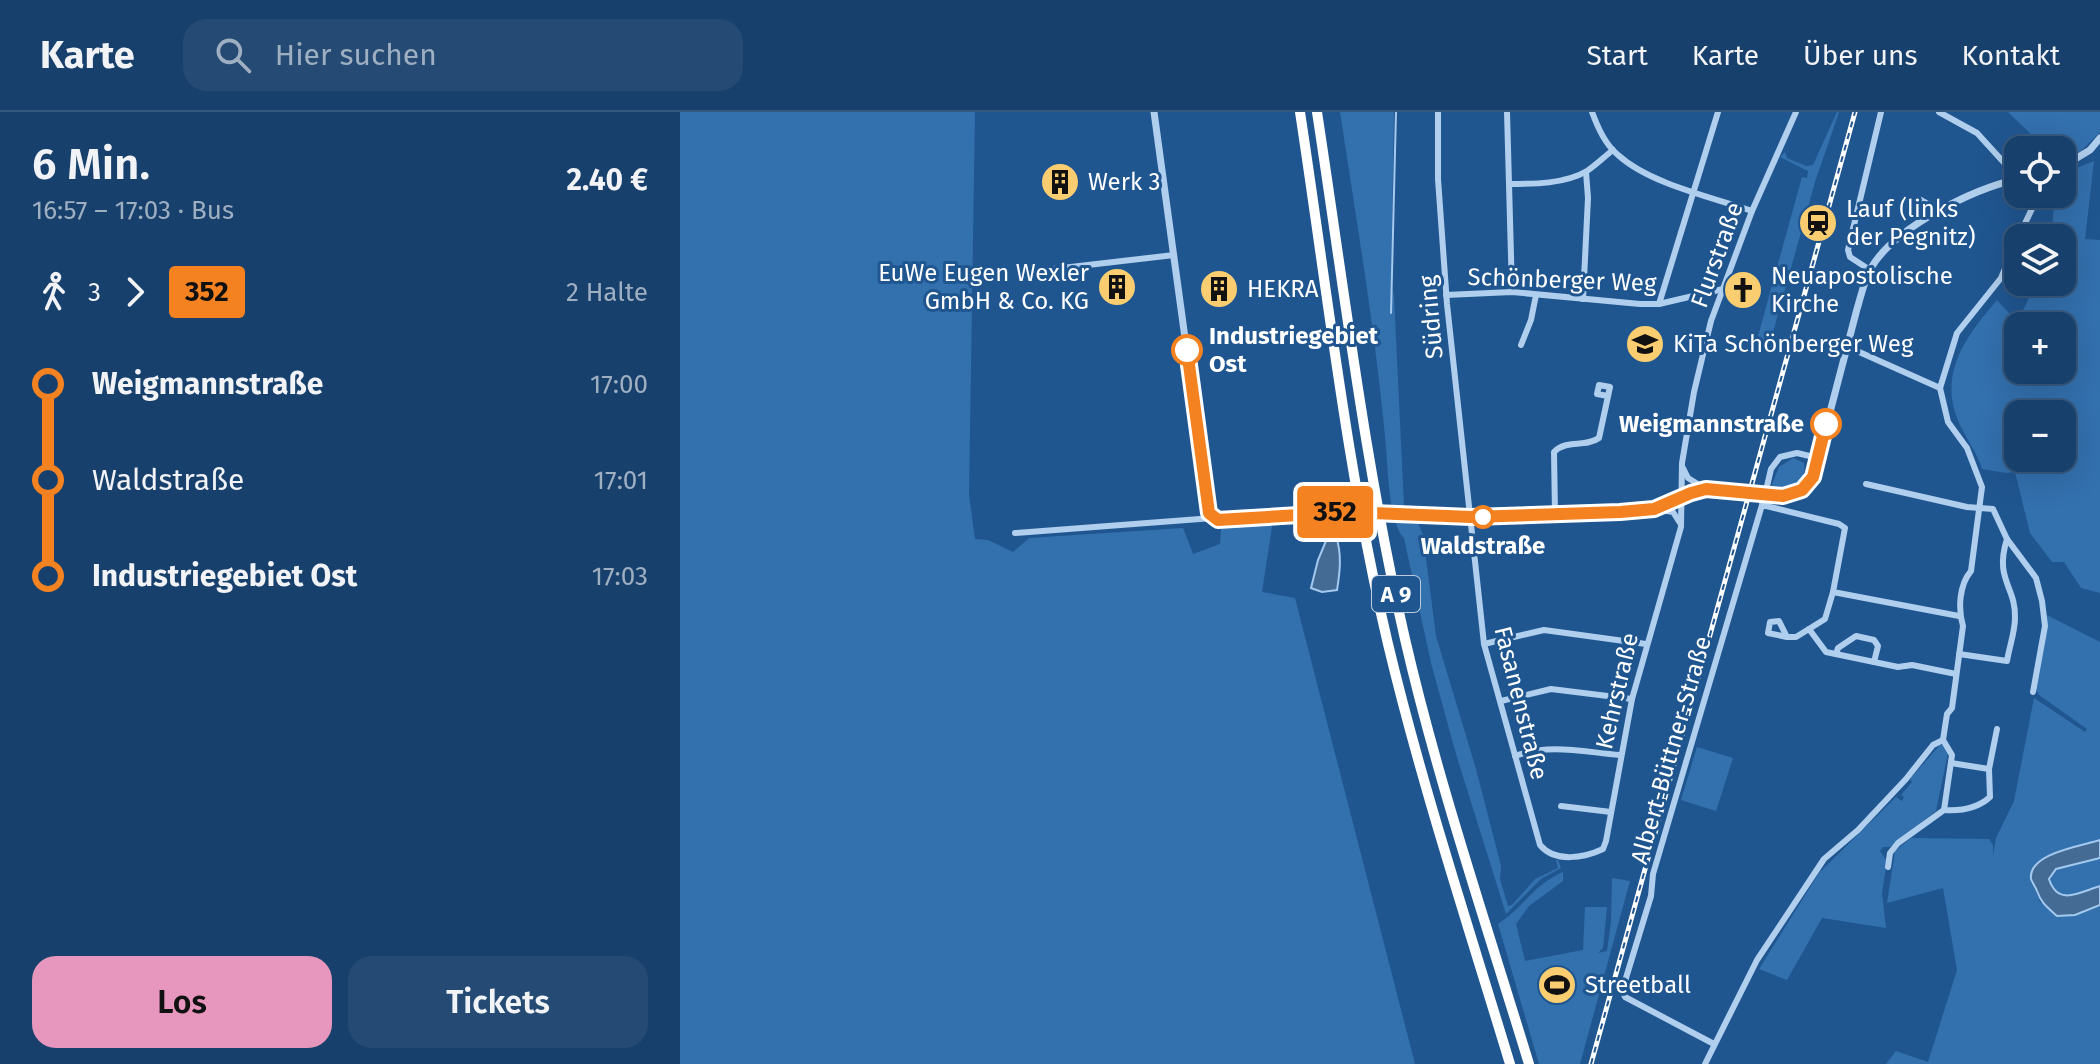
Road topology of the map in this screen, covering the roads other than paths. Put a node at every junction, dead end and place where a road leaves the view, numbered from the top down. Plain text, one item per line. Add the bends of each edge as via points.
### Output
1 (1154, 112) edge
2 (1300, 112) edge
3 (1317, 112) edge
4 (1438, 112) edge
5 (1507, 112) edge
6 (1592, 112) edge
7 (1718, 112) edge
8 (1796, 112) edge
9 (1881, 112) edge
10 (1939, 112) edge
11 (2100, 138) edge
12 (1613, 150) junction
13 (2076, 158) edge
14 (2004, 163) edge
15 (1586, 172) junction
16 (2004, 182) edge
17 (1509, 184) junction
18 (1693, 190) junction
19 (1921, 200) dead end
20 (1939, 210) junction
21 (1752, 211) junction
22 (1174, 255) junction
23 (1870, 270) junction
24 (1036, 271) dead end
25 (2004, 271) edge
26 (1723, 289) junction
27 (1512, 292) junction
28 (1446, 295) junction
29 (1536, 295) junction
30 (1583, 299) junction
31 (1659, 304) junction
32 (1521, 345) dead end
33 (1848, 347) junction
34 (1940, 388) junction
35 (1608, 396) dead end
36 (1818, 458) junction
37 (1682, 463) junction
38 (1866, 484) dead end
39 (1706, 489) junction
40 (1682, 498) junction
41 (1762, 505) junction
42 (1981, 508) junction
43 (1654, 509) junction
44 (1348, 512) tunnel mouth
45 (1402, 512) tunnel mouth
46 (1555, 513) junction
47 (1471, 517) junction
48 (1213, 518) junction
49 (1681, 527) junction
50 (1015, 533) dead end
51 (2007, 539) junction
52 (1833, 592) junction
53 (1959, 616) junction
54 (1809, 629) junction
55 (1787, 637) dead end
56 (1484, 644) junction
57 (1646, 644) junction
58 (1836, 654) junction
59 (1959, 654) junction
60 (1874, 662) junction
61 (1956, 674) junction
62 (2033, 692) dead end
63 (1632, 699) junction
64 (1501, 701) junction
65 (1997, 729) dead end
66 (1943, 740) junction
67 (1620, 755) junction
68 (1515, 756) junction
69 (1951, 763) junction
70 (1989, 769) junction
71 (1561, 806) dead end
72 (1944, 810) junction
73 (1611, 812) junction
74 (1588, 856) joint
75 (1888, 867) dead end
76 (1714, 1044) junction
77 (1510, 1064) edge
78 (1529, 1064) edge
79 (1705, 1064) edge

1 - 22 street
2 - 77 highway, A 9 via 1359,501 1388,644
3 - 78 highway, A 9 via 1376,498 1405,639
4 - 28 street, Südring
5 - 17 street
6 - 12 street
7 - 18 street
8 - 21 street, Flurstraße
9 - 23 street via 1848,250
10 - 14 street via 1977,133
11 - 13 street
12 - 15 street
12 - 18 street via 1643,171
15 - 17 street
15 - 30 street
16 - 20 street
17 - 27 street
18 - 21 street
18 - 31 street
19 - 20 street
20 - 23 street via 1905,234
21 - 26 street, Flurstraße
22 - 24 street
22 - 48 street
23 - 33 street
25 - 34 street via 1957,333
26 - 31 street, Schönberger Weg
26 - 37 street, Flurstraße via 1694,392
27 - 28 street, Schönberger Weg
27 - 29 street, Schönberger Weg
28 - 47 street, Südring
29 - 30 street, Schönberger Weg
29 - 32 street
30 - 31 street, Schönberger Weg
33 - 34 street
33 - 36 street
34 - 42 street via 1948,422 1975,465
35 - 46 street via 1599,438 1591,444 1563,445 1554,452
36 - 39 street via 1813,477 1802,490 1783,496
36 - 41 street, Albert-Büttner-Straße, bridge via 1797,453 1780,457 1771,469
37 - 39 street via 1688,478
37 - 40 street, Flurstraße
38 - 42 street
39 - 40 street
40 - 43 street
40 - 49 street, Kehrstraße
41 - 52 street via 1845,528
41 - 76 street, Albert-Büttner-Straße via 1622,991
42 - 51 street via 1993,509
42 - 53 street
43 - 46 street
43 - 49 street via 1673,512
44 - 48 street
45 - 47 street
46 - 47 street
47 - 56 street, Fasanenstraße
48 - 50 street
49 - 57 street, Kehrstraße
51 - 59 street via 2002,570 2016,618 2007,661
51 - 62 street via 2036,578 2042,601 2045,626
52 - 53 street
52 - 54 street via 1825,619
53 - 59 street
54 - 55 street
54 - 58 street via 1826,652
56 - 57 street via 1544,630
56 - 64 street, Fasanenstraße
57 - 63 street, Kehrstraße
58 - 60 street
58 - 60 street via 1856,636 1874,640
59 - 61 street
60 - 61 street
61 - 66 street
63 - 64 street via 1551,689
63 - 67 street, Kehrstraße
64 - 68 street, Fasanenstraße
65 - 70 street
66 - 69 street
66 - 76 street via 1824,859 1757,960
67 - 68 street via 1560,747
67 - 73 street, Kehrstraße
68 - 74 street, Fasanenstraße via 1540,845 1553,855
69 - 70 street
69 - 72 street
70 - 72 street via 1986,802 1961,811
71 - 73 street
72 - 75 street via 1898,843
73 - 74 street, Kehrstraße via 1603,849
76 - 79 street

